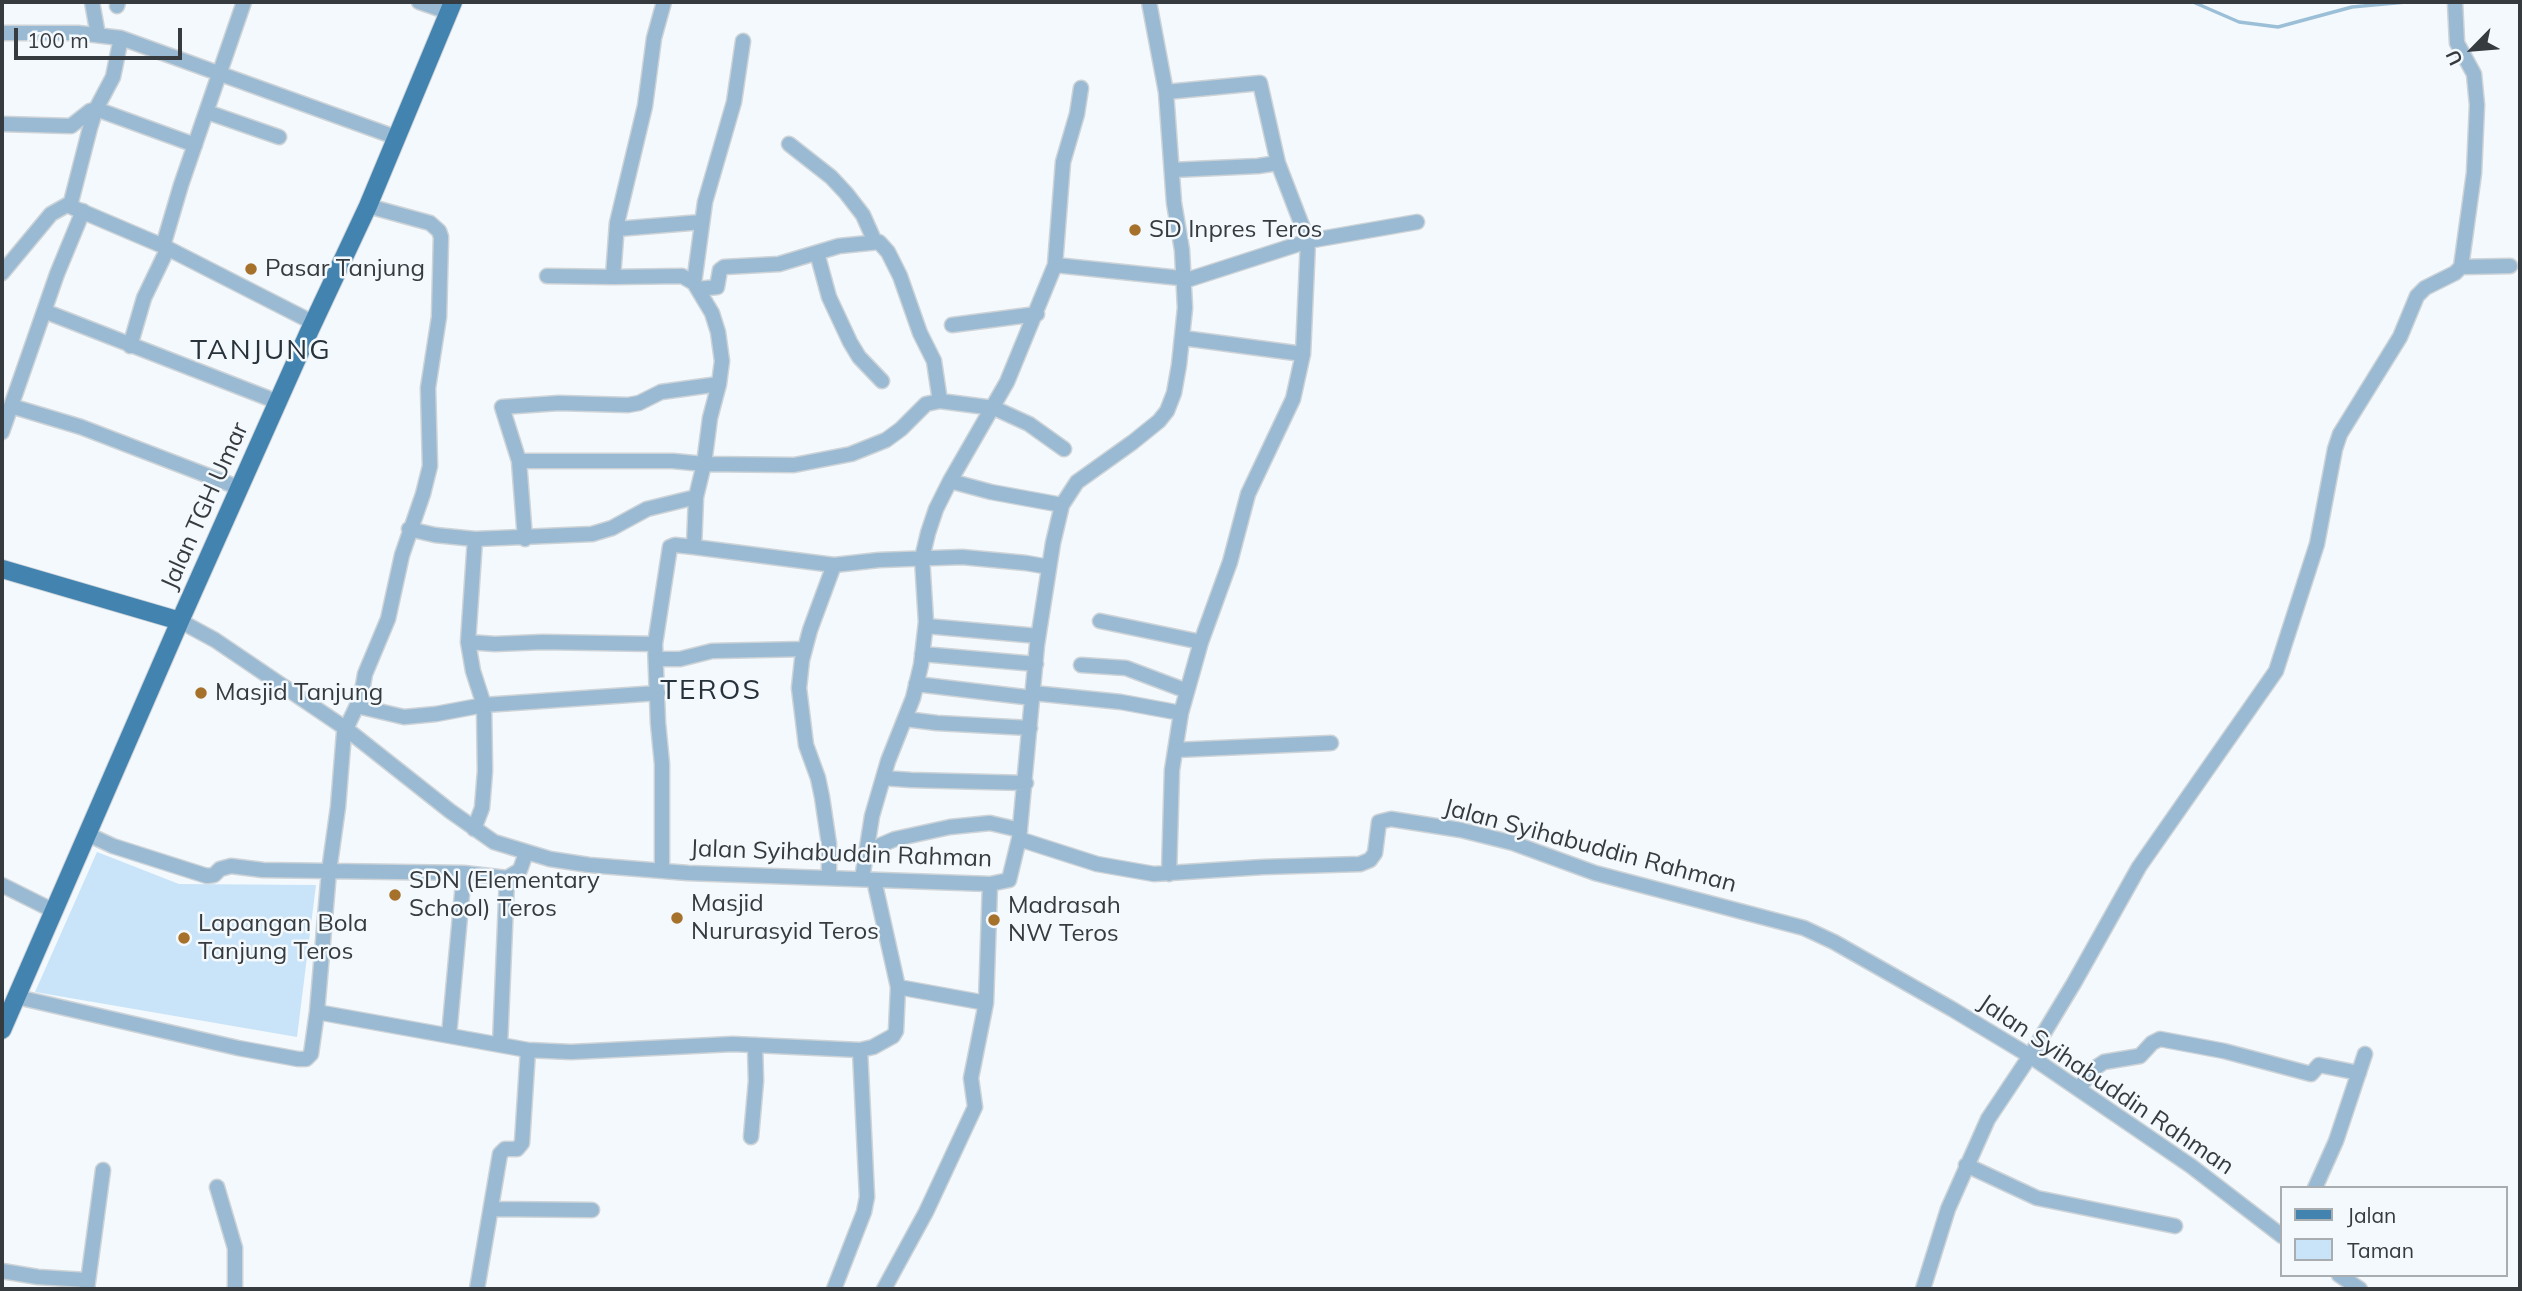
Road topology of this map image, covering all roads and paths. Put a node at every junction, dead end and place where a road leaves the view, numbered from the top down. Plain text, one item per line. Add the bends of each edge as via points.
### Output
1 (92, 2) edge
2 (244, 2) edge
3 (419, 2) edge
4 (664, 2) edge
5 (1149, 2) edge
6 (2455, 2) edge
7 (451, 7) edge
8 (2, 33) edge
9 (110, 36) junction
10 (743, 41) dead end
11 (220, 74) junction
12 (1082, 88) dead end
13 (1166, 92) junction
14 (96, 109) junction
15 (207, 112) junction
16 (2, 124) edge
17 (279, 137) dead end
18 (395, 137) junction
19 (789, 144) dead end
20 (195, 145) junction
21 (1278, 163) junction
22 (1172, 170) junction
23 (368, 206) junction
24 (77, 209) junction
25 (702, 222) junction
26 (1417, 222) dead end
27 (617, 229) junction
28 (1308, 241) junction
29 (875, 242) junction
30 (166, 247) junction
31 (817, 253) junction
32 (1055, 265) junction
33 (2510, 266) dead end
34 (2461, 267) junction
35 (2, 273) edge
36 (547, 276) dead end
37 (613, 276) junction
38 (1184, 279) junction
39 (696, 286) junction
40 (44, 311) junction
41 (1037, 314) junction
42 (314, 323) junction
43 (953, 325) dead end
44 (1182, 338) junction
45 (130, 346) junction
46 (1303, 354) junction
47 (882, 381) dead end
48 (719, 384) junction
49 (940, 401) junction
50 (278, 402) junction
51 (11, 406) junction
52 (994, 408) junction
53 (2, 432) edge
54 (1064, 449) dead end
55 (519, 461) junction
56 (704, 464) junction
57 (950, 481) junction
58 (240, 488) junction
59 (696, 497) junction
60 (1062, 505) junction
61 (409, 529) junction
62 (475, 539) junction
63 (525, 539) junction
64 (694, 547) junction
65 (922, 558) junction
66 (834, 565) junction
67 (1049, 567) junction
68 (2, 569) edge
69 (180, 621) junction
70 (1100, 621) dead end
71 (926, 626) junction
72 (1038, 636) junction
73 (468, 642) junction
74 (1201, 642) junction
75 (805, 649) junction
76 (655, 652) junction
77 (922, 654) junction
78 (1035, 664) junction
79 (1080, 666) dead end
80 (916, 684) junction
81 (1187, 691) junction
82 (658, 693) junction
83 (1033, 696) junction
84 (484, 705) junction
85 (357, 706) junction
86 (1181, 713) junction
87 (905, 719) junction
88 (345, 728) junction
89 (1030, 728) junction
90 (1331, 743) dead end
91 (1175, 750) junction
92 (883, 778) junction
93 (1026, 783) junction
94 (474, 829) junction
95 (87, 834) junction
96 (1020, 834) junction
97 (526, 853) junction
98 (864, 858) junction
99 (329, 871) junction
100 (662, 871) junction
101 (464, 873) junction
102 (1169, 874) junction
103 (507, 878) junction
104 (829, 878) junction
105 (868, 879) junction
106 (990, 884) junction
107 (2, 886) edge
108 (54, 911) junction
109 (898, 987) junction
110 (16, 997) junction
111 (986, 1003) junction
112 (317, 1012) junction
113 (2, 1030) edge
114 (449, 1035) junction
115 (500, 1045) junction
116 (755, 1045) junction
117 (528, 1050) junction
118 (860, 1050) junction
119 (2365, 1054) dead end
120 (2030, 1056) junction
121 (2358, 1073) junction
122 (2079, 1088) junction
123 (751, 1138) dead end
124 (1966, 1165) junction
125 (103, 1170) dead end
126 (217, 1186) dead end
127 (2316, 1186) edge
128 (492, 1209) junction
129 (592, 1210) dead end
130 (2175, 1226) dead end
131 (2280, 1234) edge
132 (2, 1271) edge
133 (2342, 1277) edge
134 (86, 1284) edge
135 (235, 1289) edge
136 (477, 1289) edge
137 (834, 1289) edge
138 (884, 1289) edge
139 (1923, 1289) edge
140 (2360, 1289) edge

1 - 9 street
2 - 11 street
3 - 7 street
4 - 27 street
5 - 13 street
6 - 34 street via 2457,43 2474,74 2477,105 2474,173
7 - 18 main road, Jalan TGH Umar
8 - 9 street
9 - 11 street
9 - 14 street via 113,76
10 - 25 street via 734,102
11 - 15 street
11 - 18 street
12 - 32 street via 1063,162
13 - 21 street via 1260,83
13 - 22 street
14 - 16 street via 71,126
14 - 20 street
14 - 24 street
15 - 17 street
15 - 20 street
18 - 23 main road, Jalan TGH Umar
19 - 29 street via 846,193
20 - 30 street
21 - 22 street
21 - 28 street
22 - 38 street
23 - 42 main road, Jalan TGH Umar
23 - 61 street via 430,223 441,237 439,317 428,388 430,466
24 - 30 street
24 - 35 street via 60,207 51,214
24 - 40 street
25 - 27 street
25 - 39 street
26 - 28 street
27 - 37 street
28 - 38 street
28 - 46 street
29 - 31 street
29 - 49 street via 888,252 900,276 934,361
30 - 42 street
30 - 45 street
31 - 39 street via 779,264 724,267 717,287
31 - 47 street via 829,297 850,342
32 - 38 street
32 - 41 street
33 - 34 street
34 - 120 street via 2417,296 2400,337 2340,434 2317,544 2276,671 2139,867
36 - 37 street
37 - 39 street via 682,276
38 - 44 street
39 - 48 street via 718,331
40 - 45 street
40 - 51 street
41 - 43 street
41 - 52 street
42 - 50 main road, Jalan TGH Umar
44 - 46 street
44 - 60 street via 1167,411 1133,443 1077,482
45 - 50 street
46 - 74 street via 1293,399 1248,494
48 - 55 street via 661,391 628,405 503,406
48 - 56 street
49 - 52 street
49 - 56 street via 926,404 886,440 851,454 794,465
50 - 58 main road, Jalan TGH Umar
51 - 53 street
51 - 58 street
52 - 54 street via 1029,424
52 - 57 street
55 - 56 street
55 - 63 street
56 - 59 street
57 - 60 street
57 - 65 street via 936,509
58 - 69 main road, Jalan TGH Umar
59 - 63 street via 647,509 592,534
59 - 64 street
60 - 67 street
61 - 62 street
61 - 85 street via 391,610 369,661
62 - 63 street
62 - 73 street
64 - 66 street
64 - 76 street via 670,548
65 - 66 street
65 - 67 street via 962,557
65 - 71 street
66 - 75 street
67 - 72 street
68 - 69 main road
69 - 88 street, Jalan Syihabuddin Rahman
69 - 95 main road, Jalan TGH Umar
70 - 74 street
71 - 72 street
71 - 77 street
72 - 78 street
73 - 76 street via 543,642
73 - 84 street
74 - 81 street
75 - 76 street via 712,651 680,659
75 - 104 street via 799,688 803,731 822,797
76 - 82 street
77 - 78 street
77 - 80 street
78 - 83 street
79 - 81 street via 1126,668
80 - 83 street
80 - 87 street
81 - 86 street
82 - 84 street
82 - 100 street via 664,803
83 - 86 street via 1121,702
83 - 89 street
84 - 85 street via 410,717
84 - 94 street via 484,787
85 - 88 street
86 - 91 street
87 - 89 street
87 - 92 street
88 - 94 street, Jalan Syihabuddin Rahman
88 - 99 street
89 - 93 street
90 - 91 street
91 - 102 street
92 - 93 street
92 - 98 street
93 - 96 street
94 - 97 street, Jalan Syihabuddin Rahman
95 - 99 street via 201,876 231,866
95 - 108 main road, Jalan TGH Umar
96 - 98 street via 990,823 950,827 895,839
96 - 102 street, Jalan Syihabuddin Rahman via 1097,864
96 - 106 street, Jalan Syihabuddin Rahman via 1009,880
97 - 100 street, Jalan Syihabuddin Rahman via 589,865
97 - 103 street via 520,870
98 - 105 street
99 - 101 street
99 - 112 street
100 - 104 street, Jalan Syihabuddin Rahman
101 - 103 street
101 - 114 street
102 - 120 street, Jalan Syihabuddin Rahman via 1366,863 1374,853 1377,826 1384,820 1461,830 1513,843 1595,873 1804,928
103 - 115 street
104 - 105 street, Jalan Syihabuddin Rahman
105 - 106 street, Jalan Syihabuddin Rahman
105 - 109 street
106 - 111 street
107 - 108 street
108 - 110 main road, Jalan TGH Umar
109 - 111 street
109 - 118 street via 893,1036
110 - 112 street via 298,1059 311,1054
110 - 113 main road, Jalan TGH Umar
111 - 138 street via 971,1078 975,1107
112 - 114 street
114 - 115 street
115 - 117 street
116 - 117 street
116 - 118 street
116 - 123 street
117 - 128 street via 522,1143 500,1154
118 - 137 street via 867,1197
119 - 121 street
120 - 122 street, Jalan Syihabuddin Rahman
120 - 124 street via 1988,1119
121 - 122 street via 2319,1065 2311,1074 2160,1039 2140,1056 2104,1062
121 - 127 street
122 - 131 street, Jalan Syihabuddin Rahman
124 - 130 street via 2036,1198
124 - 139 street
125 - 134 street
126 - 135 street via 235,1248
128 - 129 street
128 - 136 street
132 - 134 street
133 - 140 street

